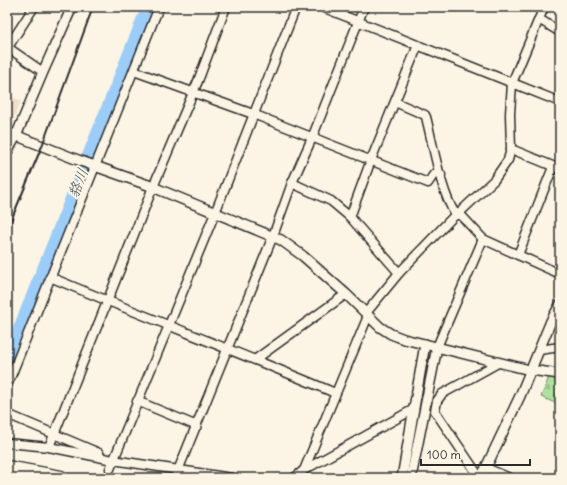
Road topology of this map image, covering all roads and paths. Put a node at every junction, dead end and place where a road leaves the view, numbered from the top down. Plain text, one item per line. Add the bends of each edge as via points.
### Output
1 (34, 7) edge
2 (72, 7) edge
3 (159, 7) edge
4 (226, 7) edge
5 (296, 7) edge
6 (322, 7) edge
7 (364, 7) edge
8 (544, 7) edge
9 (539, 19) junction
10 (359, 21) junction
11 (560, 32) edge
12 (418, 45) junction
13 (7, 47) edge
14 (134, 71) junction
15 (43, 72) junction
16 (512, 83) junction
17 (193, 93) junction
18 (395, 102) junction
19 (560, 102) edge
20 (253, 114) junction
21 (7, 132) edge
22 (16, 136) junction
23 (312, 138) junction
24 (511, 149) junction
25 (7, 152) edge
26 (370, 160) junction
27 (95, 166) junction
28 (556, 168) edge
29 (441, 175) junction
30 (292, 183) junction
31 (153, 187) junction
32 (215, 213) junction
33 (458, 214) junction
34 (350, 217) junction
35 (273, 236) junction
36 (483, 239) junction
37 (518, 255) junction
38 (399, 273) junction
39 (560, 274) edge
40 (50, 277) junction
41 (346, 294) junction
42 (108, 301) junction
43 (560, 306) edge
44 (367, 314) junction
45 (169, 326) junction
46 (425, 344) junction
47 (437, 347) junction
48 (560, 347) edge
49 (228, 348) junction
50 (539, 350) junction
51 (256, 359) junction
52 (498, 362) junction
53 (530, 370) junction
54 (560, 374) edge
55 (7, 386) edge
56 (336, 393) junction
57 (138, 402) junction
58 (414, 409) junction
59 (7, 414) edge
60 (197, 426) junction
61 (54, 433) junction
62 (7, 443) edge
63 (48, 447) junction
64 (111, 459) junction
65 (7, 468) edge
66 (486, 468) junction
67 (110, 469) tunnel mouth
68 (179, 470) junction
69 (304, 470) junction
70 (61, 478) edge
71 (175, 478) edge
72 (232, 478) edge
73 (294, 478) edge
74 (402, 478) edge
75 (411, 478) edge
76 (480, 478) edge
77 (510, 478) edge

1 - 13 street
2 - 15 street
3 - 14 street
4 - 17 street
5 - 20 street
6 - 10 street
7 - 10 street
8 - 9 street
9 - 11 street
9 - 16 street
10 - 12 street
10 - 23 street
12 - 16 street
12 - 18 street
13 - 15 street
14 - 17 street
14 - 27 street
15 - 22 street
16 - 19 street
16 - 24 street
17 - 20 street
17 - 31 street
18 - 26 street
18 - 29 street via 425,115
20 - 23 street
20 - 32 street
21 - 22 street
22 - 25 street
22 - 27 street
23 - 26 street
23 - 30 street
24 - 28 street
24 - 33 street via 508,160 494,180
26 - 29 street via 428,183 434,174
26 - 34 street
27 - 31 street
27 - 40 street
28 - 37 street
29 - 33 street via 450,207
30 - 34 street via 331,201
30 - 35 street
31 - 32 street
31 - 42 street
32 - 35 street
32 - 45 street
33 - 36 street
33 - 38 street
34 - 38 street
35 - 41 street via 298,252
35 - 49 street
36 - 37 street
36 - 47 street
37 - 39 street
38 - 44 street
40 - 42 street
40 - 55 street
41 - 44 street
41 - 51 street
42 - 45 street
42 - 61 street
43 - 50 street
44 - 46 street via 391,334
44 - 56 street
45 - 49 street
45 - 57 street
46 - 47 street
46 - 58 street
47 - 52 street
47 - 75 street
48 - 50 street
49 - 51 street
49 - 60 street
50 - 53 street
51 - 56 street
52 - 53 street
52 - 76 street via 442,394 435,411
53 - 54 street
53 - 66 street
56 - 69 street
57 - 60 street
57 - 64 street
58 - 69 street
58 - 74 street
59 - 61 street
60 - 68 street
61 - 63 street
61 - 64 street
62 - 63 street
63 - 64 street
64 - 67 street
64 - 68 street
65 - 70 highway
66 - 76 street
66 - 77 street
68 - 71 street
68 - 72 street
69 - 73 street

